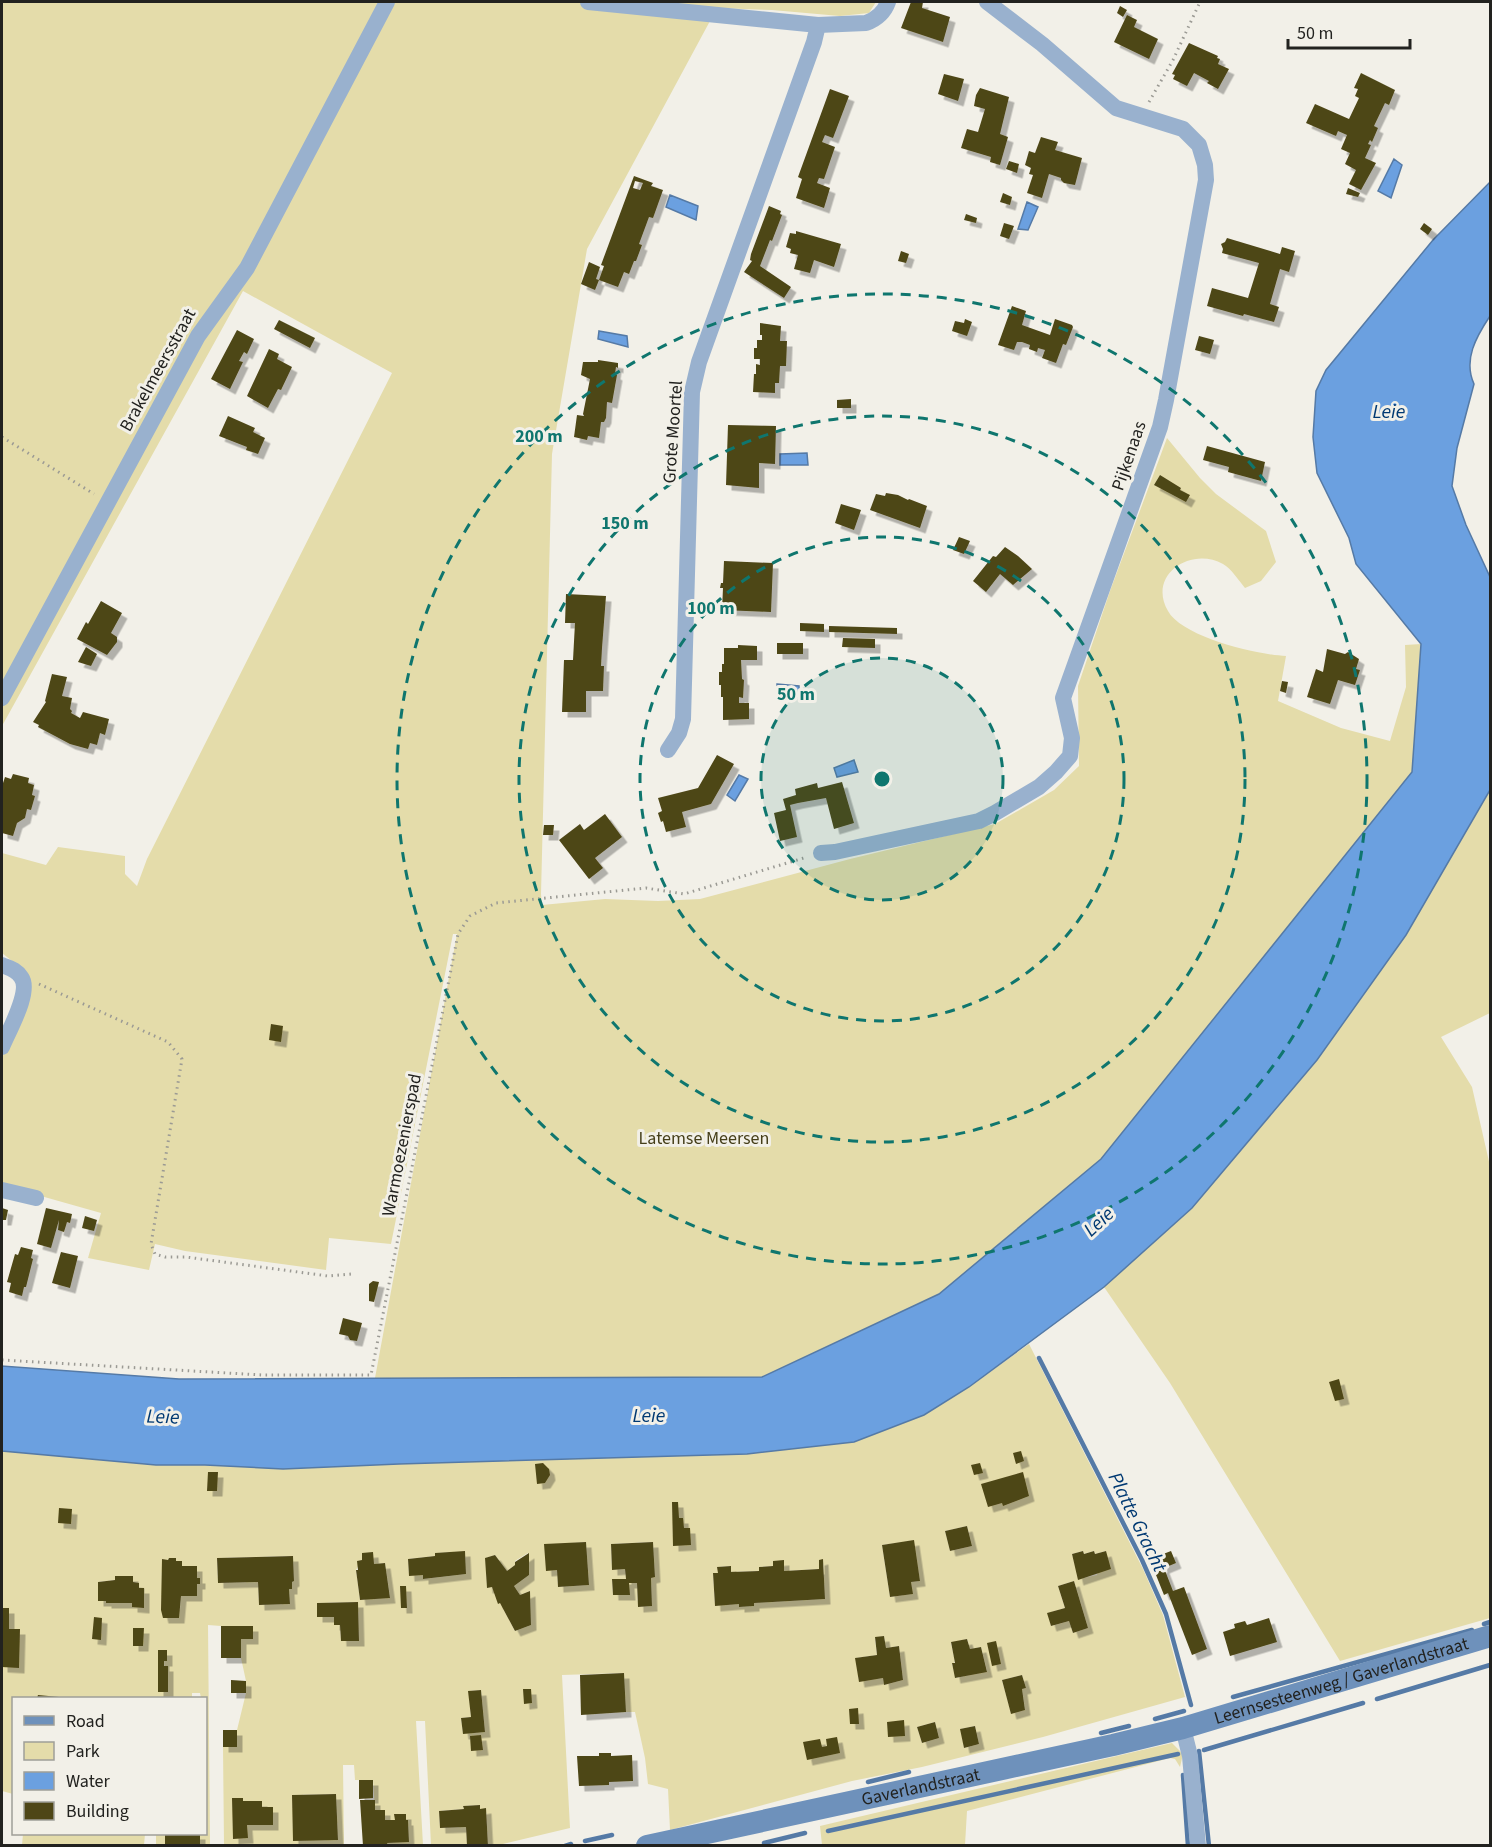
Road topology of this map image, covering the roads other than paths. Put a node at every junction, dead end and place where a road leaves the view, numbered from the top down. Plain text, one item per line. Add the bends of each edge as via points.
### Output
1 (387, 2) edge
2 (588, 2) edge
3 (888, 2) edge
4 (987, 2) edge
5 (818, 25) junction
6 (2, 698) edge
7 (668, 750) dead end
8 (821, 853) road end
9 (2, 965) edge
10 (2, 1047) edge
11 (2, 1190) edge
12 (36, 1198) dead end
13 (1491, 1636) edge
14 (1188, 1726) junction
15 (647, 1845) edge
16 (1198, 1845) edge

1 - 6 street, Brakelmeersstraat via 247,268 198,336
2 - 5 street
3 - 5 street via 880,15 866,23
4 - 8 street, Pijkenaas via 1116,108 1183,129 1203,153 1206,180 1168,389 1160,427 1063,698 1072,738 1070,756 1039,787 979,821
5 - 7 street, Grote Moortel via 699,362 692,392 682,719 679,733
9 - 10 street via 21,976 25,992
11 - 12 street
13 - 14 main road, Leernsesteenweg / Gaverlandstraat
14 - 15 main road, Gaverlandstraat via 1113,1746
14 - 16 street

